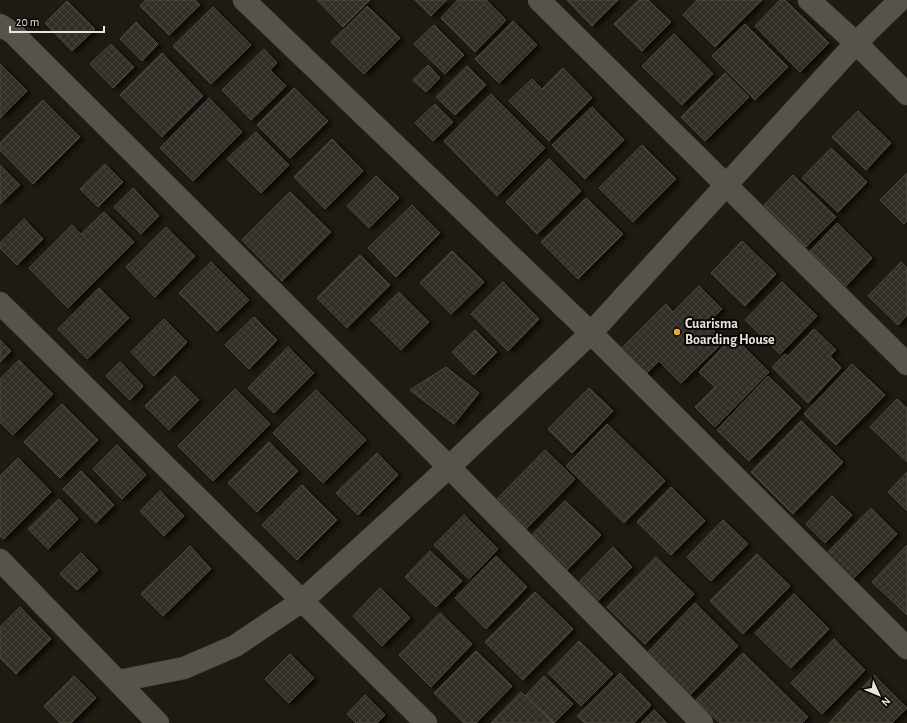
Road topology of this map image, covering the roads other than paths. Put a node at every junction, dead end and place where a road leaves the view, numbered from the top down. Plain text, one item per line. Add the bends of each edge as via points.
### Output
1 (244, 0) edge
2 (538, 0) edge
3 (809, 0) edge
4 (900, 0) edge
5 (0, 25) edge
6 (856, 43) junction
7 (907, 94) edge
8 (724, 185) junction
9 (0, 303) edge
10 (591, 333) junction
11 (907, 364) edge
12 (449, 467) junction
13 (0, 560) edge
14 (302, 601) junction
15 (907, 648) edge
16 (119, 681) junction
17 (158, 723) edge
18 (426, 723) edge
19 (702, 723) edge

1 - 10 street
2 - 8 street
3 - 6 street
4 - 6 street
5 - 12 street via 13,33
6 - 7 street
6 - 8 street
8 - 10 street
8 - 11 street
9 - 14 street
10 - 12 street
10 - 15 street
12 - 14 street
12 - 19 street
13 - 16 street
14 - 16 street via 234,646 184,668
14 - 18 street
16 - 17 street

